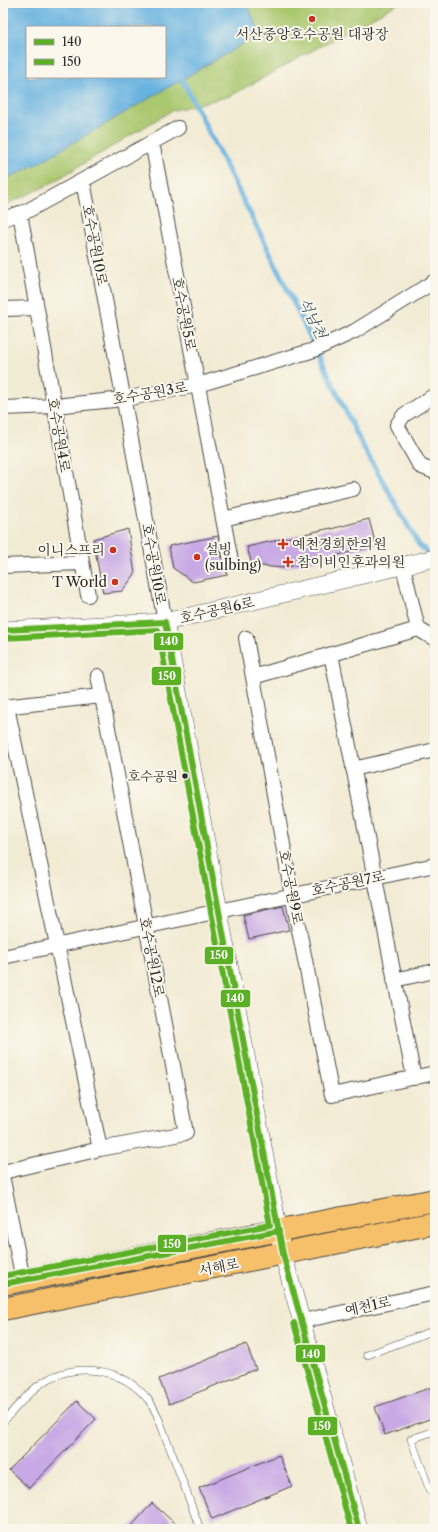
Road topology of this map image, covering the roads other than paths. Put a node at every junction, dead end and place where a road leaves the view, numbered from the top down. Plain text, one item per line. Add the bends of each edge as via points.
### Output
1 (178, 128) dead end
2 (152, 142) junction
3 (83, 181) junction
4 (20, 213) junction
5 (3, 219) edge
6 (435, 281) edge
7 (37, 308) junction
8 (3, 309) edge
9 (198, 385) junction
10 (435, 394) edge
11 (124, 399) junction
12 (54, 406) junction
13 (3, 408) edge
14 (435, 472) edge
15 (353, 489) dead end
16 (223, 519) junction
17 (435, 558) edge
18 (231, 561) dead end
19 (82, 563) junction
20 (3, 566) edge
21 (403, 566) junction
22 (88, 594) dead end
23 (164, 622) junction
24 (418, 629) junction
25 (3, 630) edge
26 (246, 638) dead end
27 (435, 639) edge
28 (331, 654) junction
29 (98, 676) dead end
30 (253, 677) junction
31 (101, 696) junction
32 (5, 707) edge
33 (435, 750) edge
34 (353, 769) junction
35 (435, 865) edge
36 (375, 878) junction
37 (292, 895) junction
38 (219, 911) junction
39 (147, 926) junction
40 (57, 945) junction
41 (3, 956) edge
42 (435, 971) edge
43 (394, 980) junction
44 (435, 1073) edge
45 (414, 1078) junction
46 (100, 1149) junction
47 (3, 1172) edge
48 (3, 1180) edge
49 (435, 1200) edge
50 (435, 1223) edge
51 (279, 1231) junction
52 (283, 1254) junction
53 (13, 1282) edge
54 (435, 1293) edge
55 (3, 1309) edge
56 (302, 1321) junction
57 (435, 1330) edge
58 (367, 1355) dead end
59 (3, 1422) edge
60 (435, 1431) edge
61 (435, 1489) edge
62 (200, 1529) edge
63 (359, 1529) edge

1 - 2 street
2 - 3 street
2 - 9 street, 호수공원5로
3 - 4 street
3 - 11 street, 호수공원10로
4 - 5 street
4 - 7 street, 호수공원4로
6 - 9 street, 호수공원3로 via 355,331 314,350
7 - 8 street
7 - 12 street, 호수공원4로
9 - 11 street, 호수공원3로
9 - 16 street, 호수공원5로
10 - 14 street via 404,415 398,425 420,466
11 - 12 street, 호수공원3로
11 - 23 street, 호수공원10로
12 - 13 street, 호수공원3로
12 - 19 street, 호수공원4로
15 - 16 street
16 - 18 street, 호수공원5로
17 - 21 street, 호수공원6로
19 - 20 street
19 - 22 street, 호수공원4로
21 - 23 street, 호수공원6로
21 - 24 street
23 - 25 street, 호수공원6로
23 - 38 street, 호수공원10로
24 - 27 street
24 - 28 street
26 - 30 street, 호수공원9로
28 - 30 street
28 - 34 street
29 - 31 street, 호수공원12로
30 - 37 street, 호수공원9로
31 - 32 street
31 - 39 street, 호수공원12로
32 - 40 street
33 - 34 street
34 - 36 street
35 - 36 street, 호수공원7로
36 - 37 street, 호수공원7로
36 - 43 street
37 - 38 street, 호수공원7로
37 - 45 street, 호수공원9로 via 332,1095
38 - 39 street, 호수공원7로
38 - 51 street, 호수공원10로
39 - 40 street, 호수공원7로
39 - 46 street, 호수공원12로 via 186,1132
40 - 41 street, 호수공원7로
40 - 46 street
42 - 43 street
43 - 45 street
44 - 45 street, 호수공원9로
46 - 47 street, 호수공원12로
48 - 53 street
49 - 51 main road, 서해로
50 - 52 main road, 서해로
51 - 52 street, 호수공원10로
51 - 53 main road, 서해로
52 - 55 main road, 서해로
52 - 56 street
54 - 56 street, 예천1로
56 - 63 street
57 - 58 lane
59 - 62 lane via 38,1386 60,1375 93,1369 120,1377 139,1391 156,1412
60 - 61 lane via 411,1439 430,1491

